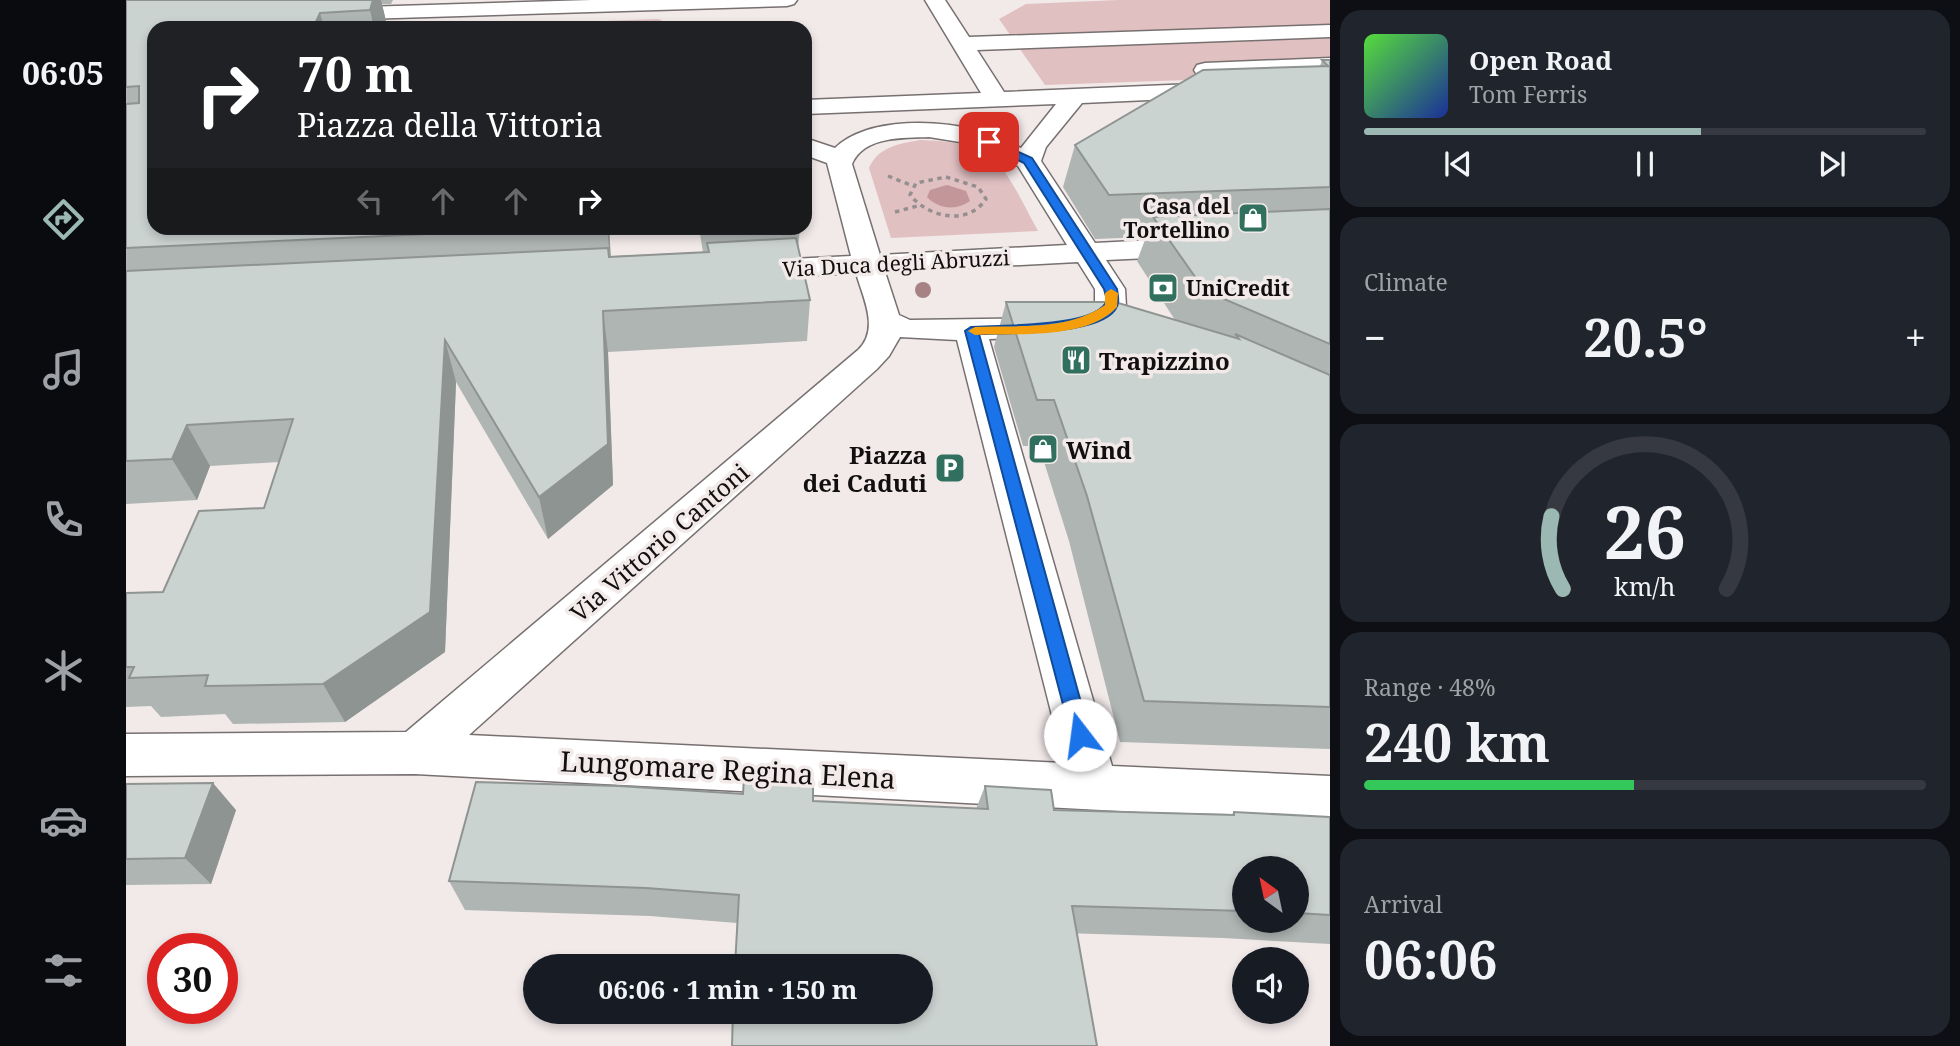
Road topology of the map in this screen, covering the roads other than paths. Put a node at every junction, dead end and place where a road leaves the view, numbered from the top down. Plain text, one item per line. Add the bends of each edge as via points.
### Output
1 (787, 0) edge
2 (935, 0) edge
3 (767, 9) edge
4 (315, 15) edge
5 (1330, 32) edge
6 (962, 44) junction
7 (1330, 65) edge
8 (1330, 86) edge
9 (1079, 95) junction
10 (997, 99) junction
11 (812, 107) edge
12 (812, 149) edge
13 (840, 159) junction
14 (1028, 160) junction
15 (1222, 246) edge
16 (1087, 252) junction
17 (868, 264) junction
18 (730, 271) edge
19 (885, 321) junction
20 (971, 331) junction
21 (415, 753) junction
22 (126, 755) edge
23 (1094, 787) junction
24 (1330, 799) edge

1 - 3 street
2 - 6 street
3 - 4 street
5 - 6 street
6 - 10 street
7 - 9 street via 1066,76
8 - 9 street
9 - 10 street
9 - 14 street via 1034,146
10 - 11 street
12 - 13 street
13 - 14 street via 866,139 929,130 978,138
13 - 17 street via 839,169
14 - 16 street
15 - 16 street, Via Duca degli Abruzzi
16 - 17 street, Via Duca degli Abruzzi
16 - 20 street via 1110,289 1116,320
17 - 18 street, Via Duca degli Abruzzi
17 - 19 street
19 - 20 street via 905,329
19 - 21 street, Via Vittorio Cantoni via 884,339 865,362
20 - 23 street
21 - 22 street, Lungomare Regina Elena
21 - 23 street, Lungomare Regina Elena
23 - 24 street, Lungomare Regina Elena

